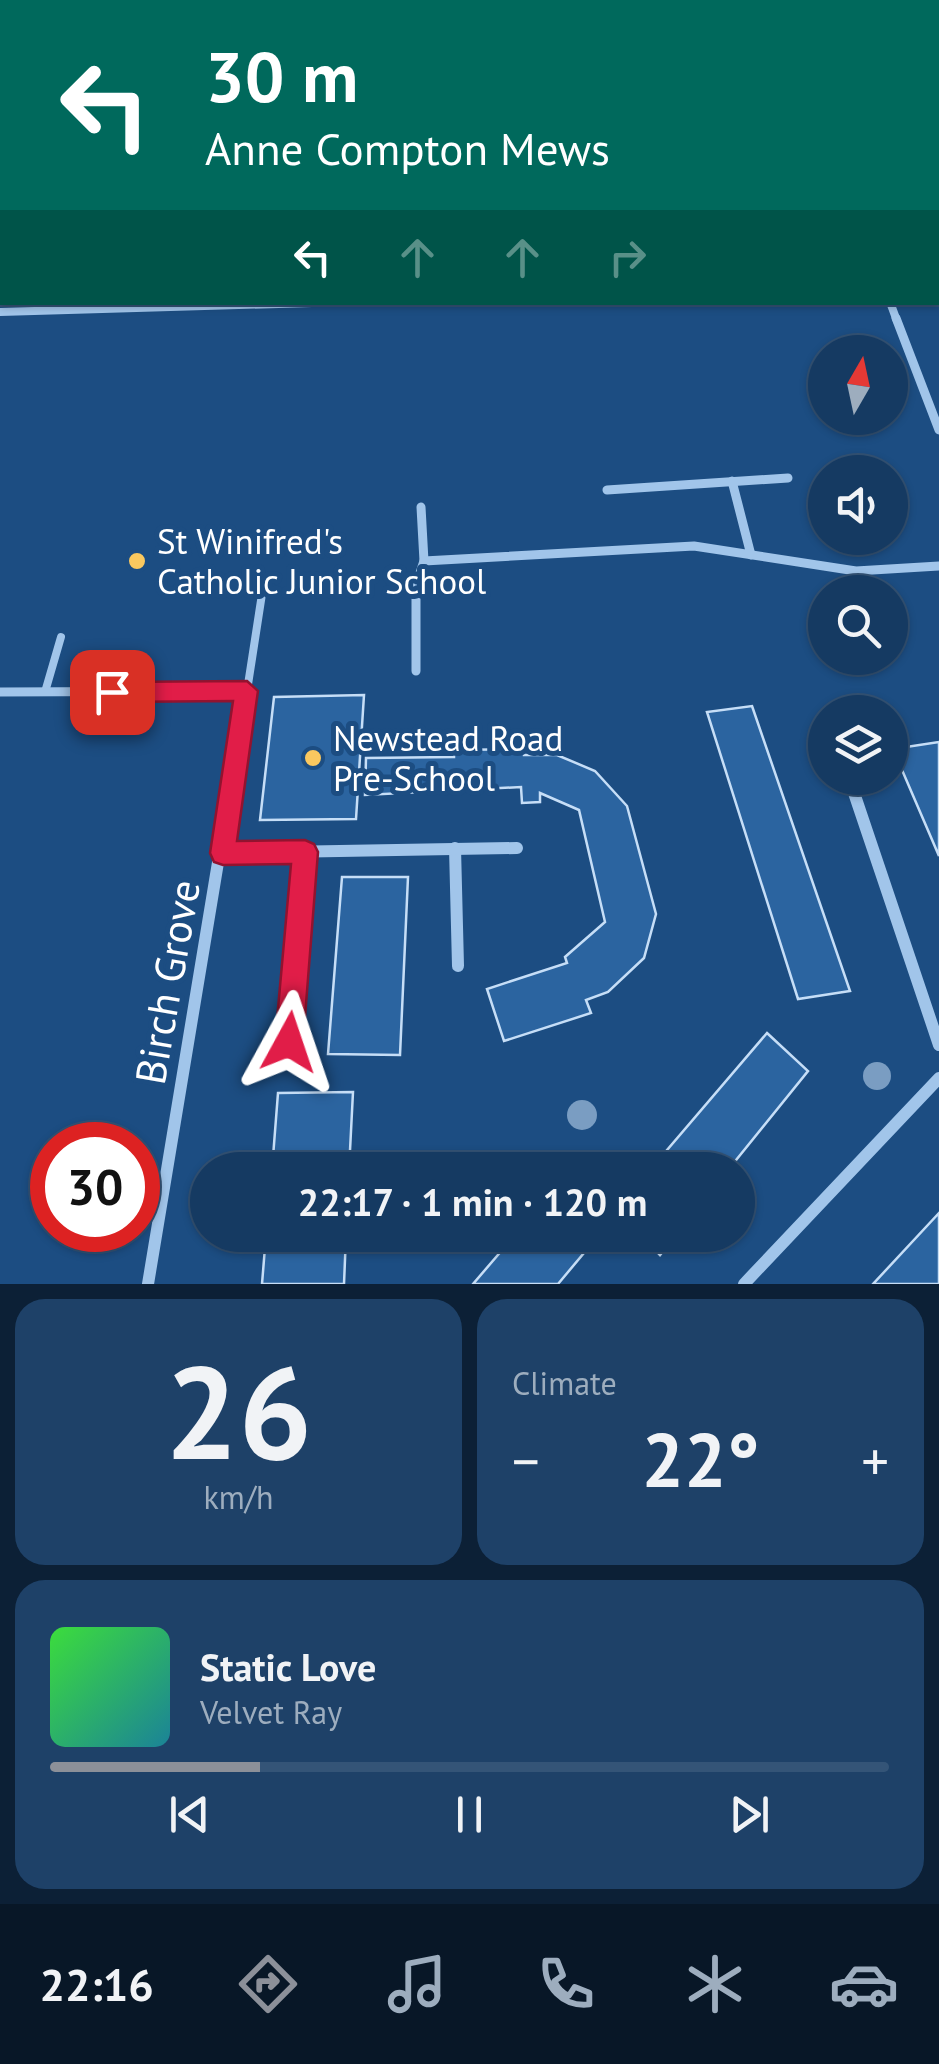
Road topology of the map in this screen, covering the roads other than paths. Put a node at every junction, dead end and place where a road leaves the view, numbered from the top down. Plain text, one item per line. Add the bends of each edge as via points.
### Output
1 (242, 305) edge
2 (891, 305) edge
3 (0, 312) edge
4 (939, 430) edge
5 (788, 478) dead end
6 (732, 481) junction
7 (607, 490) dead end
8 (422, 507) dead end
9 (751, 555) junction
10 (424, 560) junction
11 (939, 566) edge
12 (262, 594) dead end
13 (61, 638) dead end
14 (416, 671) dead end
15 (247, 691) junction
16 (0, 692) edge
17 (45, 692) junction
18 (855, 795) edge
19 (455, 848) junction
20 (516, 848) dead end
21 (305, 852) junction
22 (223, 853) junction
23 (458, 966) dead end
24 (289, 1042) dead end
25 (939, 1045) edge
26 (939, 1078) edge
27 (148, 1284) edge
28 (744, 1284) edge

1 - 3 street
2 - 4 street
5 - 6 street
6 - 7 street
6 - 9 street
8 - 10 street
9 - 10 street via 694,546
9 - 11 street via 856,571
10 - 14 street via 416,585
12 - 15 lane
13 - 17 lane
15 - 17 street
15 - 22 street, Birch Grove
16 - 17 street
18 - 25 street
19 - 20 street
19 - 21 street
19 - 23 street
21 - 22 street
21 - 24 street
22 - 27 street, Birch Grove
26 - 28 street

